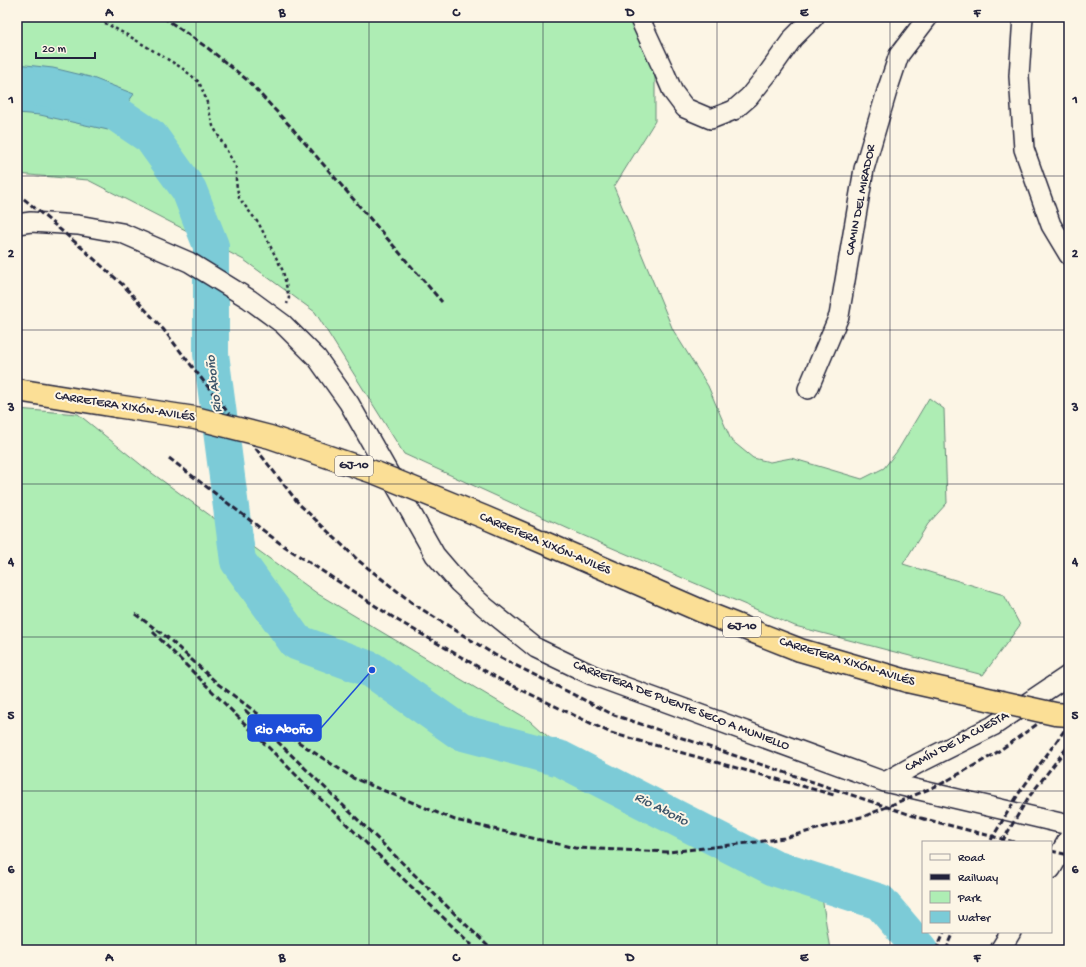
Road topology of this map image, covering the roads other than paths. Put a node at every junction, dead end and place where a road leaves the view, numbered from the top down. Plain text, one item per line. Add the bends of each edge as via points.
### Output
1 (639, 17) edge
2 (814, 17) edge
3 (928, 17) edge
4 (1023, 17) edge
5 (17, 224) edge
6 (1069, 255) edge
7 (808, 389) dead end
8 (17, 390) edge
9 (1069, 675) edge
10 (1069, 715) edge
11 (885, 782) junction
12 (1069, 825) edge
13 (1069, 838) edge
14 (1052, 867) edge
15 (1010, 933) edge
16 (1000, 950) edge

1 - 2 street via 673,92 685,108 710,119 734,110 749,97 793,38
3 - 7 street, CAMIN DEL MIRADOR via 899,55 887,91 864,169 839,316
4 - 6 street via 1019,76 1024,149 1051,224
5 - 11 street, CARRETERA DE PUENTE SECO A MUNIELLO via 31,222 78,225 122,233 189,262 249,299 283,324 317,358 349,403 435,555 484,607 536,648 592,675
8 - 10 highway, CARRETERA XIXÓN-AVILÉS / GJ-10, bridge via 195,418 270,437 376,473 706,613 800,650 907,681
9 - 11 street, CAMÍN DE LA CUESTA via 992,726
11 - 12 street, CARRETERA DE PUENTE SECO A MUNIELLO
13 - 14 street
15 - 16 street

